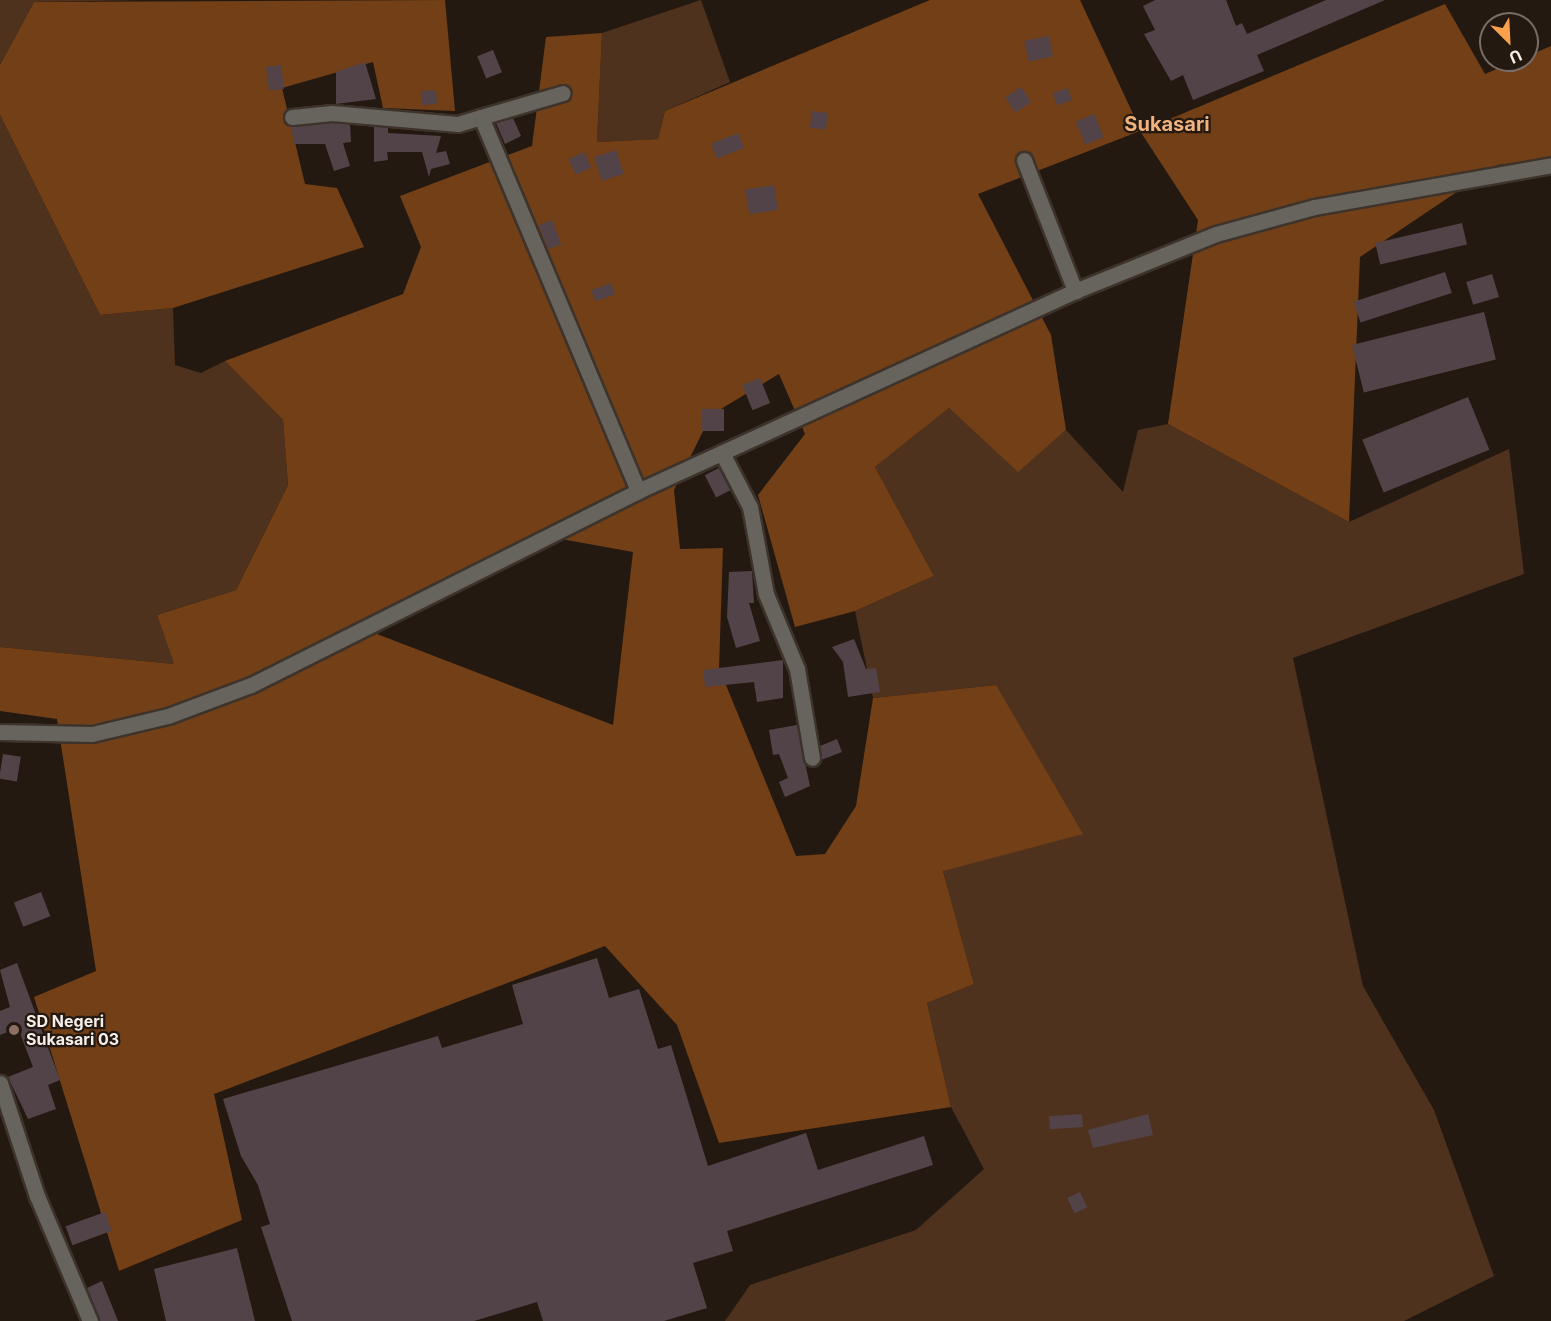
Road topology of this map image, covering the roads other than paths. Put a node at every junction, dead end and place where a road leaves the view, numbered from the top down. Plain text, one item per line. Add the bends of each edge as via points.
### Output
1 (563, 93) dead end
2 (292, 117) dead end
3 (480, 117) junction
4 (1024, 160) dead end
5 (1551, 165) edge
6 (1075, 291) junction
7 (722, 453) junction
8 (639, 491) junction
9 (0, 732) edge
10 (812, 758) dead end
11 (0, 1083) edge
12 (90, 1321) edge

1 - 3 street
2 - 3 street via 332,113 458,124
3 - 8 street
4 - 6 street
5 - 6 street via 1314,207 1216,234
6 - 7 street
7 - 8 street
7 - 10 street via 750,507 766,594 797,669
8 - 9 street via 251,685 168,716 92,734
11 - 12 street via 37,1196

